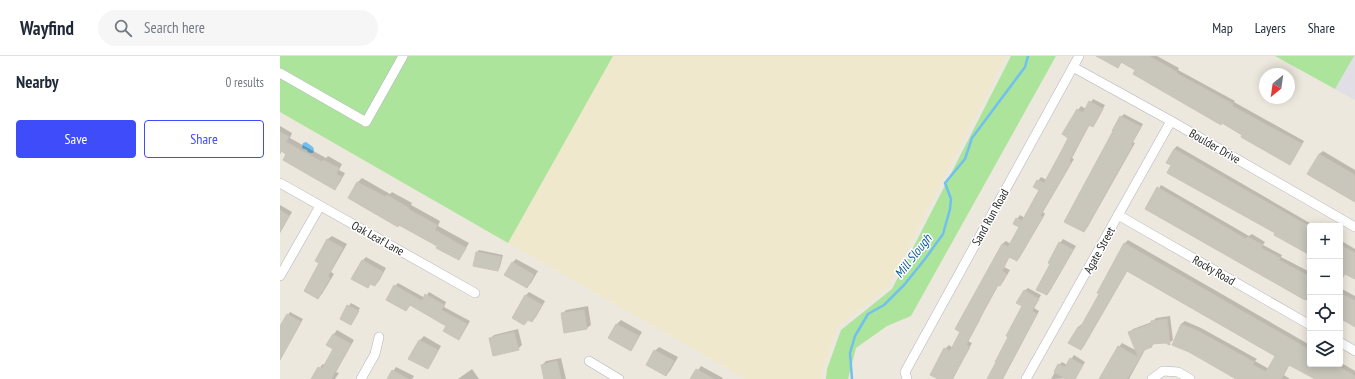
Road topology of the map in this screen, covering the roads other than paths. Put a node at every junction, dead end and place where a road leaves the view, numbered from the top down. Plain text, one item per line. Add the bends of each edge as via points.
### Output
1 (403, 56) edge
2 (1079, 56) edge
3 (1073, 67) junction
4 (280, 73) edge
5 (1171, 121) junction
6 (280, 183) edge
7 (320, 206) junction
8 (1118, 215) junction
9 (1355, 226) edge
10 (280, 276) edge
11 (476, 293) dead end
12 (1307, 323) edge
13 (379, 337) dead end
14 (1343, 344) edge
15 (1355, 351) edge
16 (589, 361) dead end
17 (361, 379) edge
18 (619, 379) edge
19 (907, 379) edge
20 (1026, 379) edge
21 (1152, 379) edge
22 (1190, 379) edge

1 - 4 street via 366,122
2 - 3 street, Sand Run Road
3 - 5 street, Boulder Drive
3 - 19 street, Sand Run Road via 905,372
5 - 8 street, Agate Street
5 - 9 street, Boulder Drive
6 - 7 street, Oak Leaf Lane
7 - 10 street
7 - 11 street, Oak Leaf Lane
8 - 12 street, Rocky Road
8 - 20 street, Agate Street
13 - 17 street via 375,354
14 - 15 street
16 - 18 street
21 - 22 street via 1163,371 1178,372

